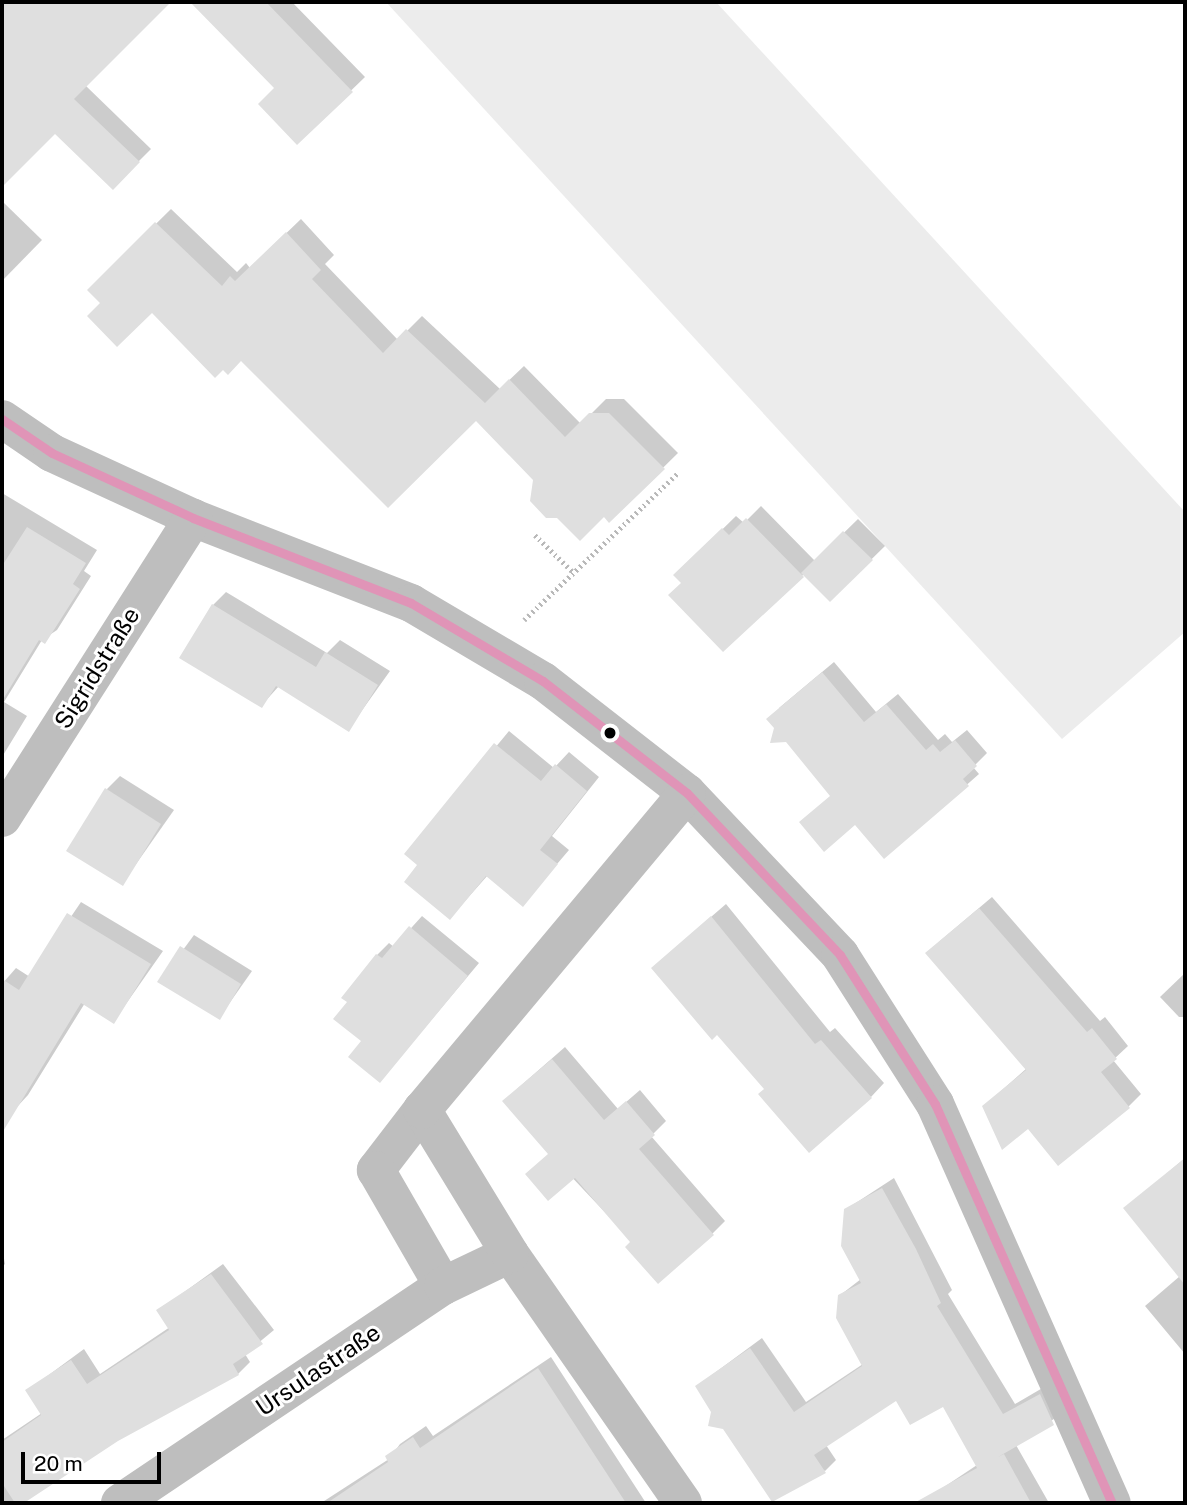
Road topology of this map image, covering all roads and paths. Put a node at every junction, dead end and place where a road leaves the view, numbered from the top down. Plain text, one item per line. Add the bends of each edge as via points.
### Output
1 (2, 419) edge
2 (678, 473) dead end
3 (192, 518) junction
4 (535, 535) dead end
5 (573, 572) junction
6 (500, 656) junction
7 (687, 793) junction
8 (2, 818) edge
9 (422, 1110) junction
10 (510, 1254) junction
11 (443, 1286) junction
12 (122, 1503) edge
13 (683, 1503) edge
14 (1112, 1503) edge

1 - 3 street via 51,453
2 - 5 path
3 - 6 street via 411,603
3 - 8 street, Sigridstraße
4 - 5 path
5 - 6 path via 519,626
6 - 7 street via 543,681
7 - 9 street
7 - 14 street via 840,955 936,1104
9 - 10 street
9 - 11 street via 376,1170
10 - 11 street, Ursulastraße
10 - 13 street
11 - 12 street, Ursulastraße

